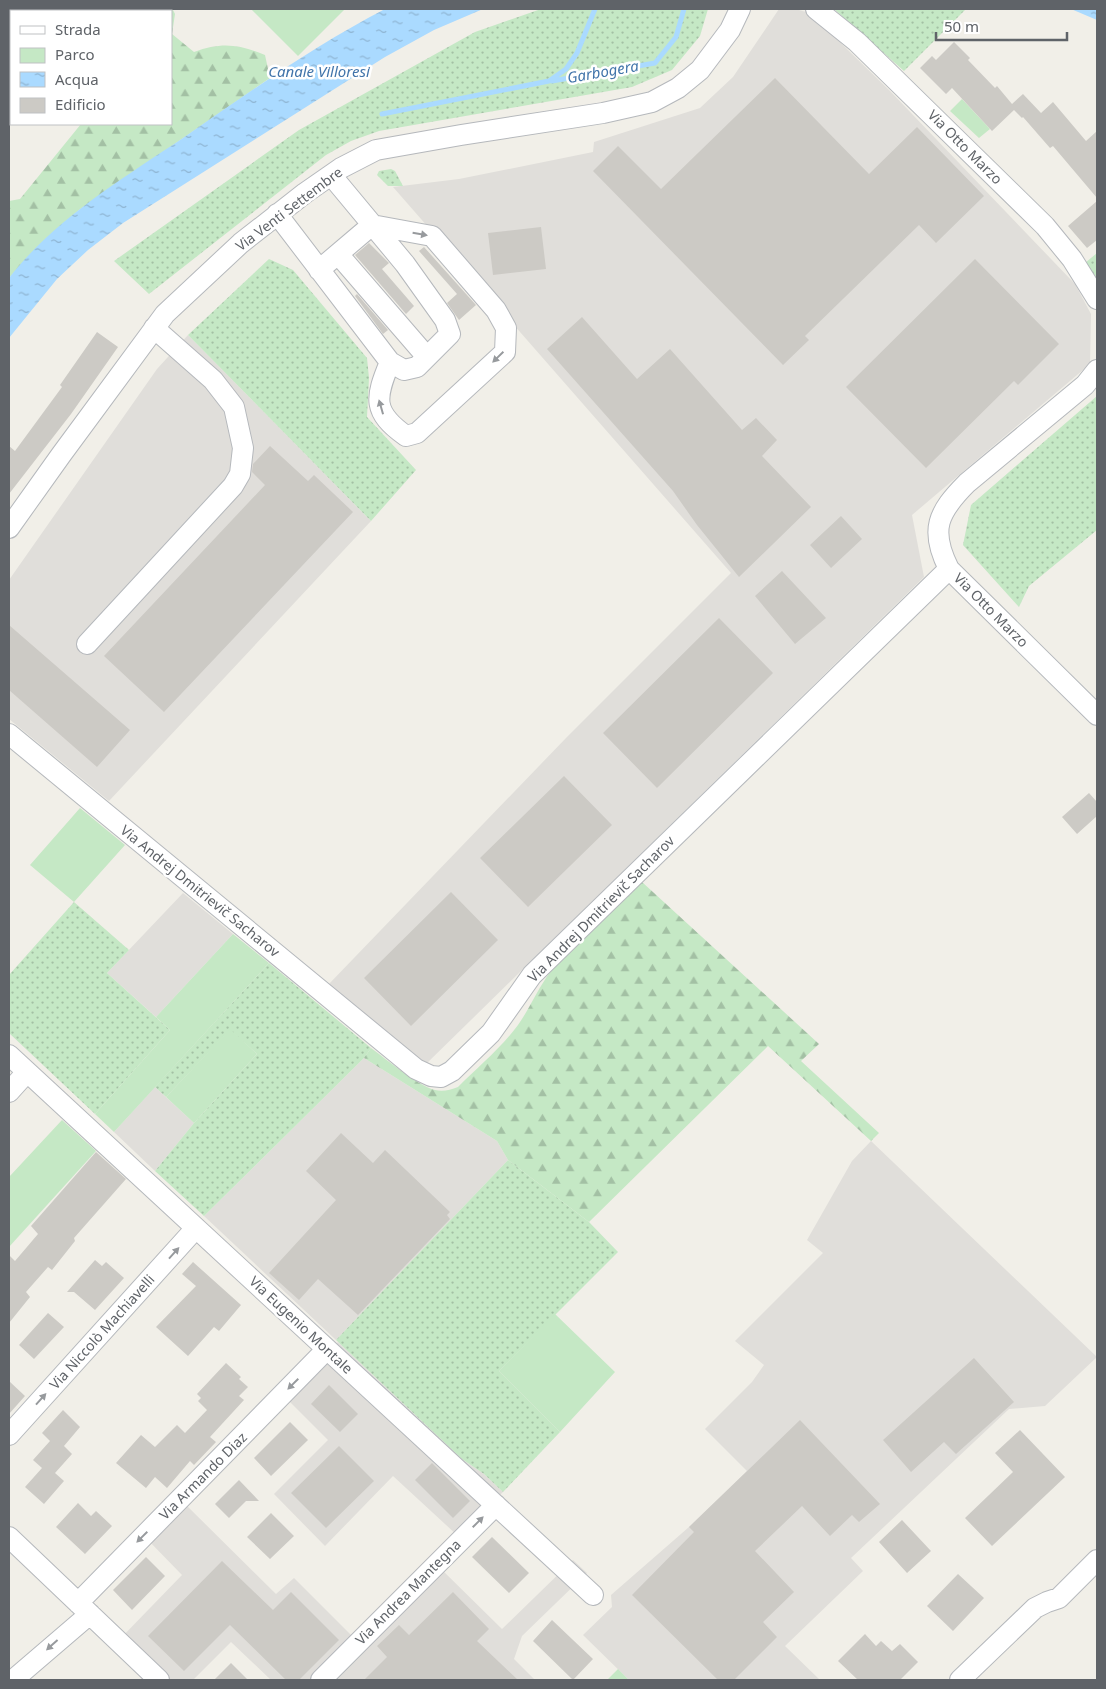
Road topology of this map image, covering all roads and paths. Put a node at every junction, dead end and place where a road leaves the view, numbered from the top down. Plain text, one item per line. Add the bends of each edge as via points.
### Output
1 (740, 9) edge
2 (816, 9) edge
3 (331, 175) junction
4 (277, 214) junction
5 (372, 225) junction
6 (338, 254) junction
7 (319, 270) junction
8 (1097, 299) edge
9 (154, 328) junction
10 (427, 357) junction
11 (390, 362) junction
12 (1097, 370) edge
13 (9, 528) edge
14 (949, 569) junction
15 (86, 644) dead end
16 (1097, 715) edge
17 (9, 734) edge
18 (9, 1055) edge
19 (27, 1072) junction
20 (9, 1092) edge
21 (196, 1228) junction
22 (327, 1349) junction
23 (9, 1435) edge
24 (496, 1504) junction
25 (9, 1536) edge
26 (1097, 1560) edge
27 (593, 1595) dead end
28 (84, 1608) junction
29 (13, 1680) edge
30 (159, 1680) edge
31 (321, 1680) edge
32 (960, 1680) edge

1 - 3 street, Via Venti Settembre via 730,30 700,70 678,88 652,102 376,150
2 - 8 street, Via Otto Marzo via 857,42 1044,226 1072,259
3 - 4 street, Via Venti Settembre
3 - 5 street
4 - 7 street
4 - 9 street, Via Venti Settembre via 164,314
5 - 6 street
5 - 10 street via 445,320 450,334
5 -> 11 street via 432,236 496,310 506,328 505,352 417,433 406,436 382,414 378,398
6 - 7 street
6 - 10 street
7 - 11 street
9 - 13 street, Via Venti Settembre
9 - 15 street via 213,380 234,406 243,448 240,474 233,486
10 - 11 street via 417,366 404,370
12 - 14 street, Via Otto Marzo via 1085,385 952,499 941,516 938,533 940,552
14 - 16 street, Via Otto Marzo
14 - 17 street, Via Andrej Dmitrievič Sacharov via 532,975 490,1034 452,1072 441,1077 416,1069
18 - 19 street, Via Eugenio Montale
19 - 20 street
19 - 21 street, Via Eugenio Montale
21 - 22 street, Via Eugenio Montale
23 -> 21 street, Via Niccolò Machiavelli
22 - 24 street, Via Eugenio Montale
22 -> 28 street, Via Armando Diaz
24 - 27 street, Via Eugenio Montale
31 -> 24 street, Via Andrea Mantegna
25 - 28 street
26 - 32 street via 1059,1598 1035,1608
28 -> 29 street, Via Armando Diaz
28 - 30 street

